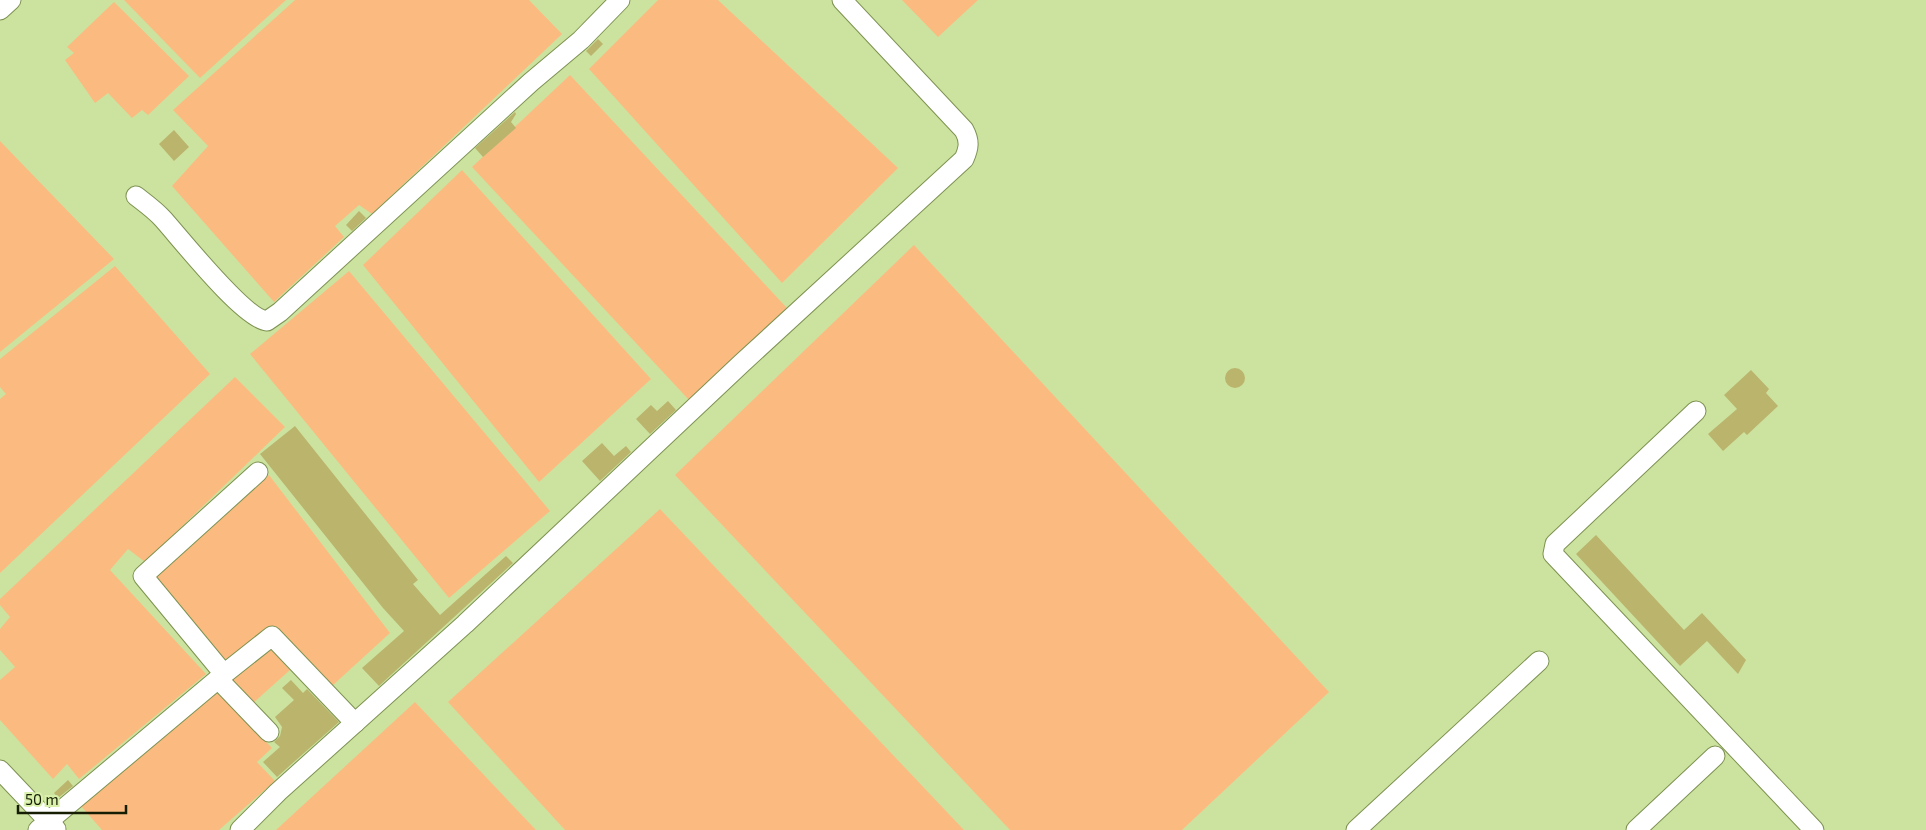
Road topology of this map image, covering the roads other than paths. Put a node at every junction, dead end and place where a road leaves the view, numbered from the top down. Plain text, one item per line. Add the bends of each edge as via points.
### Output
1 (11, 0) edge
2 (620, 0) edge
3 (842, 0) edge
4 (0, 10) edge
5 (136, 196) dead end
6 (1696, 411) dead end
7 (258, 472) dead end
8 (1539, 660) dead end
9 (221, 677) junction
10 (355, 723) junction
11 (269, 732) dead end
12 (1715, 756) dead end
13 (0, 770) edge
14 (48, 827) edge
15 (240, 830) edge
16 (1356, 830) edge
17 (1636, 830) edge
18 (1814, 830) edge

1 - 4 street
2 - 5 street via 581,40 530,82 267,321 260,320 237,300 161,217
3 - 10 street via 964,130 969,140 969,150 964,159
6 - 18 street via 1555,544 1553,554
7 - 9 street via 143,576
8 - 16 street
9 - 10 street via 272,636
9 - 11 street
9 - 14 street
10 - 15 street
12 - 17 street
13 - 14 street

